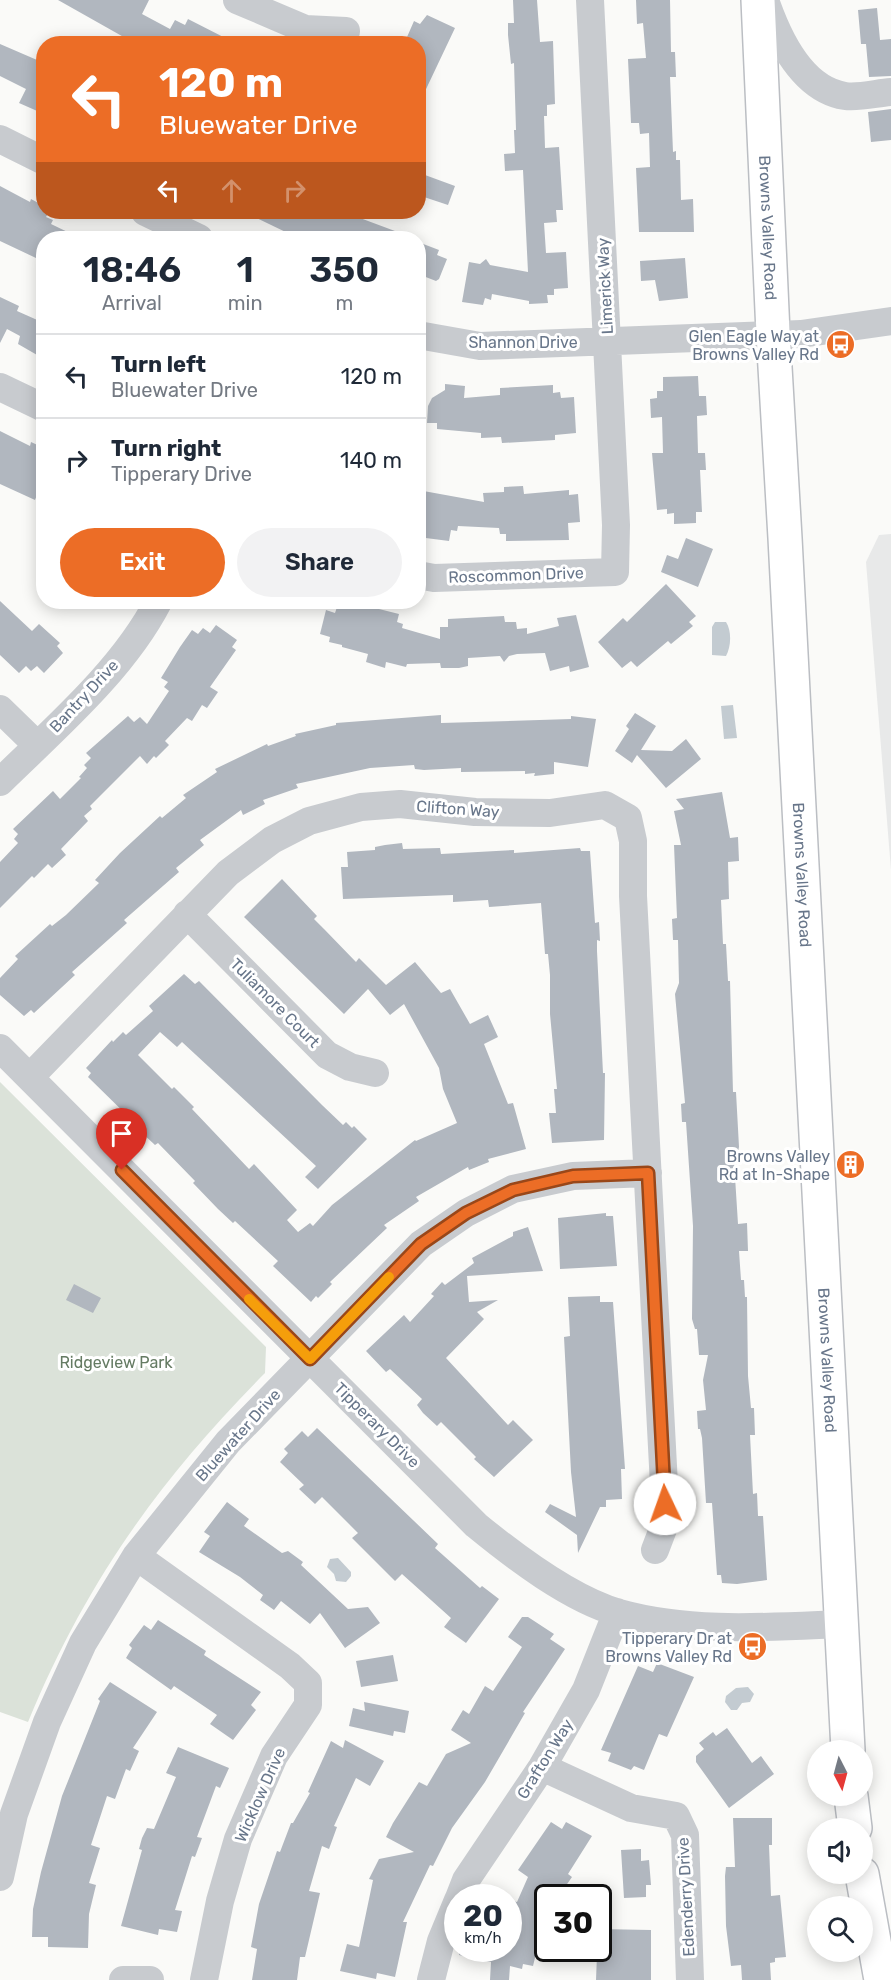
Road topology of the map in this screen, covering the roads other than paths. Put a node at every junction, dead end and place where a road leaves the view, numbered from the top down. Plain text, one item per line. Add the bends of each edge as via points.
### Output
1 (237, 0) edge
2 (590, 0) edge
3 (758, 0) edge
4 (765, 0) edge
5 (346, 31) dead end
6 (891, 92) edge
7 (0, 139) edge
8 (36, 157) edge
9 (160, 219) edge
10 (184, 231) edge
11 (891, 321) edge
12 (772, 333) junction
13 (426, 336) edge
14 (608, 342) junction
15 (0, 387) edge
16 (36, 404) edge
17 (615, 572) joint
18 (426, 576) edge
19 (154, 609) edge
20 (0, 709) edge
21 (37, 745) junction
22 (0, 782) edge
23 (187, 914) junction
24 (0, 1048) edge
25 (375, 1073) dead end
26 (30, 1077) junction
27 (648, 1173) junction
28 (310, 1359) junction
29 (655, 1550) dead end
30 (136, 1556) junction
31 (617, 1612) junction
32 (841, 1624) junction
33 (847, 1740) edge
34 (542, 1767) junction
35 (7, 1813) edge
36 (0, 1877) edge
37 (464, 1884) edge
38 (864, 1884) edge
39 (444, 1934) edge
40 (123, 1980) edge
41 (150, 1980) edge
42 (204, 1980) edge
43 (431, 1980) edge
44 (690, 1980) edge
45 (881, 1980) edge

1 - 5 street via 305,29
2 - 14 street, Limerick Way
3 - 12 main road, Browns Valley Road
4 - 6 street via 777,35 794,62 827,89 845,96
7 - 8 street
9 - 10 street
11 - 12 street, Shannon Drive via 801,334
12 - 14 street, Shannon Drive
12 - 32 main road, Browns Valley Road
13 - 14 street, Shannon Drive via 480,346
14 - 17 street, Limerick Way
15 - 16 street
17 - 18 street, Roscommon Drive
19 - 21 street, Bantry Drive via 116,663
20 - 21 street
21 - 22 street, Bantry Drive
23 - 25 street, Tuliamore Court via 327,1055 350,1067
23 - 26 street, Clifton Way
23 - 27 street, Clifton Way via 228,873 272,840 309,821 351,810 400,804 475,812 550,813 605,805 628,818 633,841
24 - 26 street, Tipperary Drive
26 - 28 street, Tipperary Drive
27 - 28 street, Bluewater Drive via 573,1176 513,1190 466,1213 421,1244
27 - 29 street, Clifton Way via 665,1504 663,1528
28 - 30 street, Bluewater Drive via 228,1442
28 - 31 street, Tipperary Drive via 502,1547 549,1579
30 - 35 street, Bluewater Drive via 82,1643
30 - 42 street, Wicklow Drive via 308,1683 308,1705 274,1756 238,1839
31 - 32 street, Tipperary Drive via 707,1627
31 - 34 street, Grafton Way via 586,1690
32 - 33 main road, Browns Valley Road
34 - 37 street, Grafton Way
34 - 44 street, Edenderry Drive via 631,1808 676,1816 685,1835
35 - 36 street, Bluewater Drive
38 - 45 main road
39 - 43 street, Grafton Way
40 - 41 street

